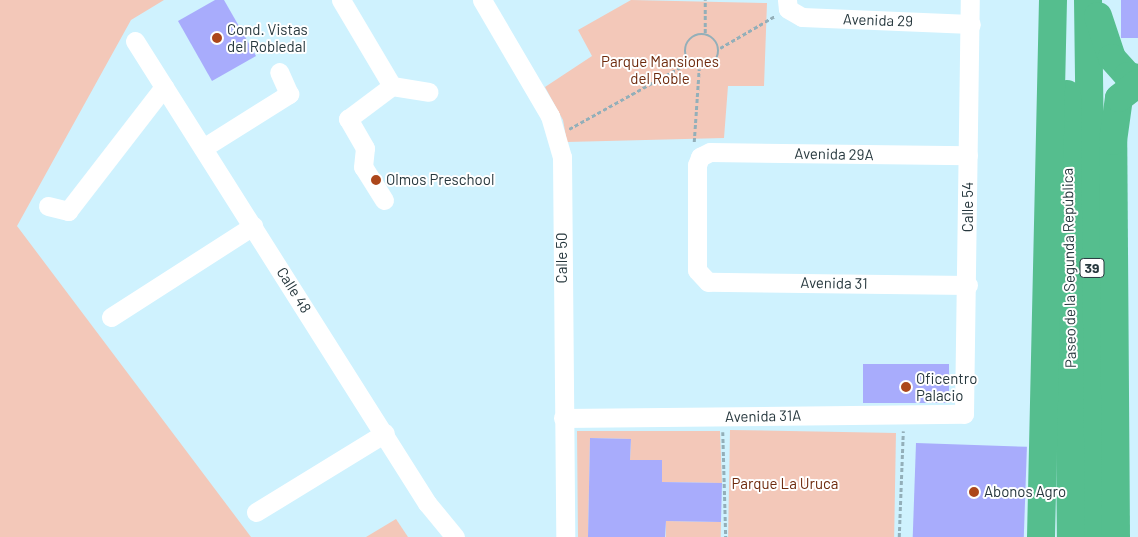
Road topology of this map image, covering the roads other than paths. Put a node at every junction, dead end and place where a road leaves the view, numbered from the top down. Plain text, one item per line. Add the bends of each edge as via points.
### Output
1 (482, 0) edge
2 (970, 0) edge
3 (1053, 0) edge
4 (1062, 0) edge
5 (347, 2) edge
6 (787, 4) edge
7 (1090, 8) edge
8 (971, 24) junction
9 (135, 41) dead end
10 (279, 72) dead end
11 (1138, 78) edge
12 (1138, 83) edge
13 (392, 86) junction
14 (164, 87) junction
15 (429, 92) dead end
16 (1113, 141) junction
17 (203, 148) junction
18 (968, 155) junction
19 (384, 200) dead end
20 (48, 206) dead end
21 (253, 226) junction
22 (701, 278) joint
23 (968, 285) junction
24 (111, 317) dead end
25 (964, 414) joint
26 (563, 418) junction
27 (385, 433) junction
28 (256, 512) dead end
29 (455, 537) edge
30 (565, 537) edge
31 (1041, 537) edge
32 (1071, 537) edge
33 (1095, 537) edge
34 (1116, 537) edge

1 - 26 street, Calle 50 via 558,135 562,157
2 - 8 street, Calle 54
3 - 31 highway
4 - 32 highway, Paseo de la Segunda República / 39
5 - 13 street
6 - 8 street, Avenida 29 via 802,17
7 - 11 highway via 1112,58 1128,76
7 - 16 highway
7 - 33 highway, Paseo de la Segunda República / 39
8 - 18 street, Calle 54
9 - 14 street, Calle 48
10 - 17 street via 289,94
12 - 16 highway via 1119,98
13 - 15 street
13 - 19 street via 348,119 365,148 364,167
14 - 17 street, Calle 48
14 - 20 street via 68,211
16 - 34 highway
17 - 21 street, Calle 48
18 - 22 street, Avenida 29A via 710,152 700,156 697,261
18 - 23 street, Calle 54
21 - 24 street
21 - 27 street, Calle 48
22 - 23 street, Avenida 31 via 708,282
23 - 25 street, Calle 54
25 - 26 street, Avenida 31A
26 - 30 street, Calle 50
27 - 28 street
27 - 29 street, Calle 48 via 427,503

